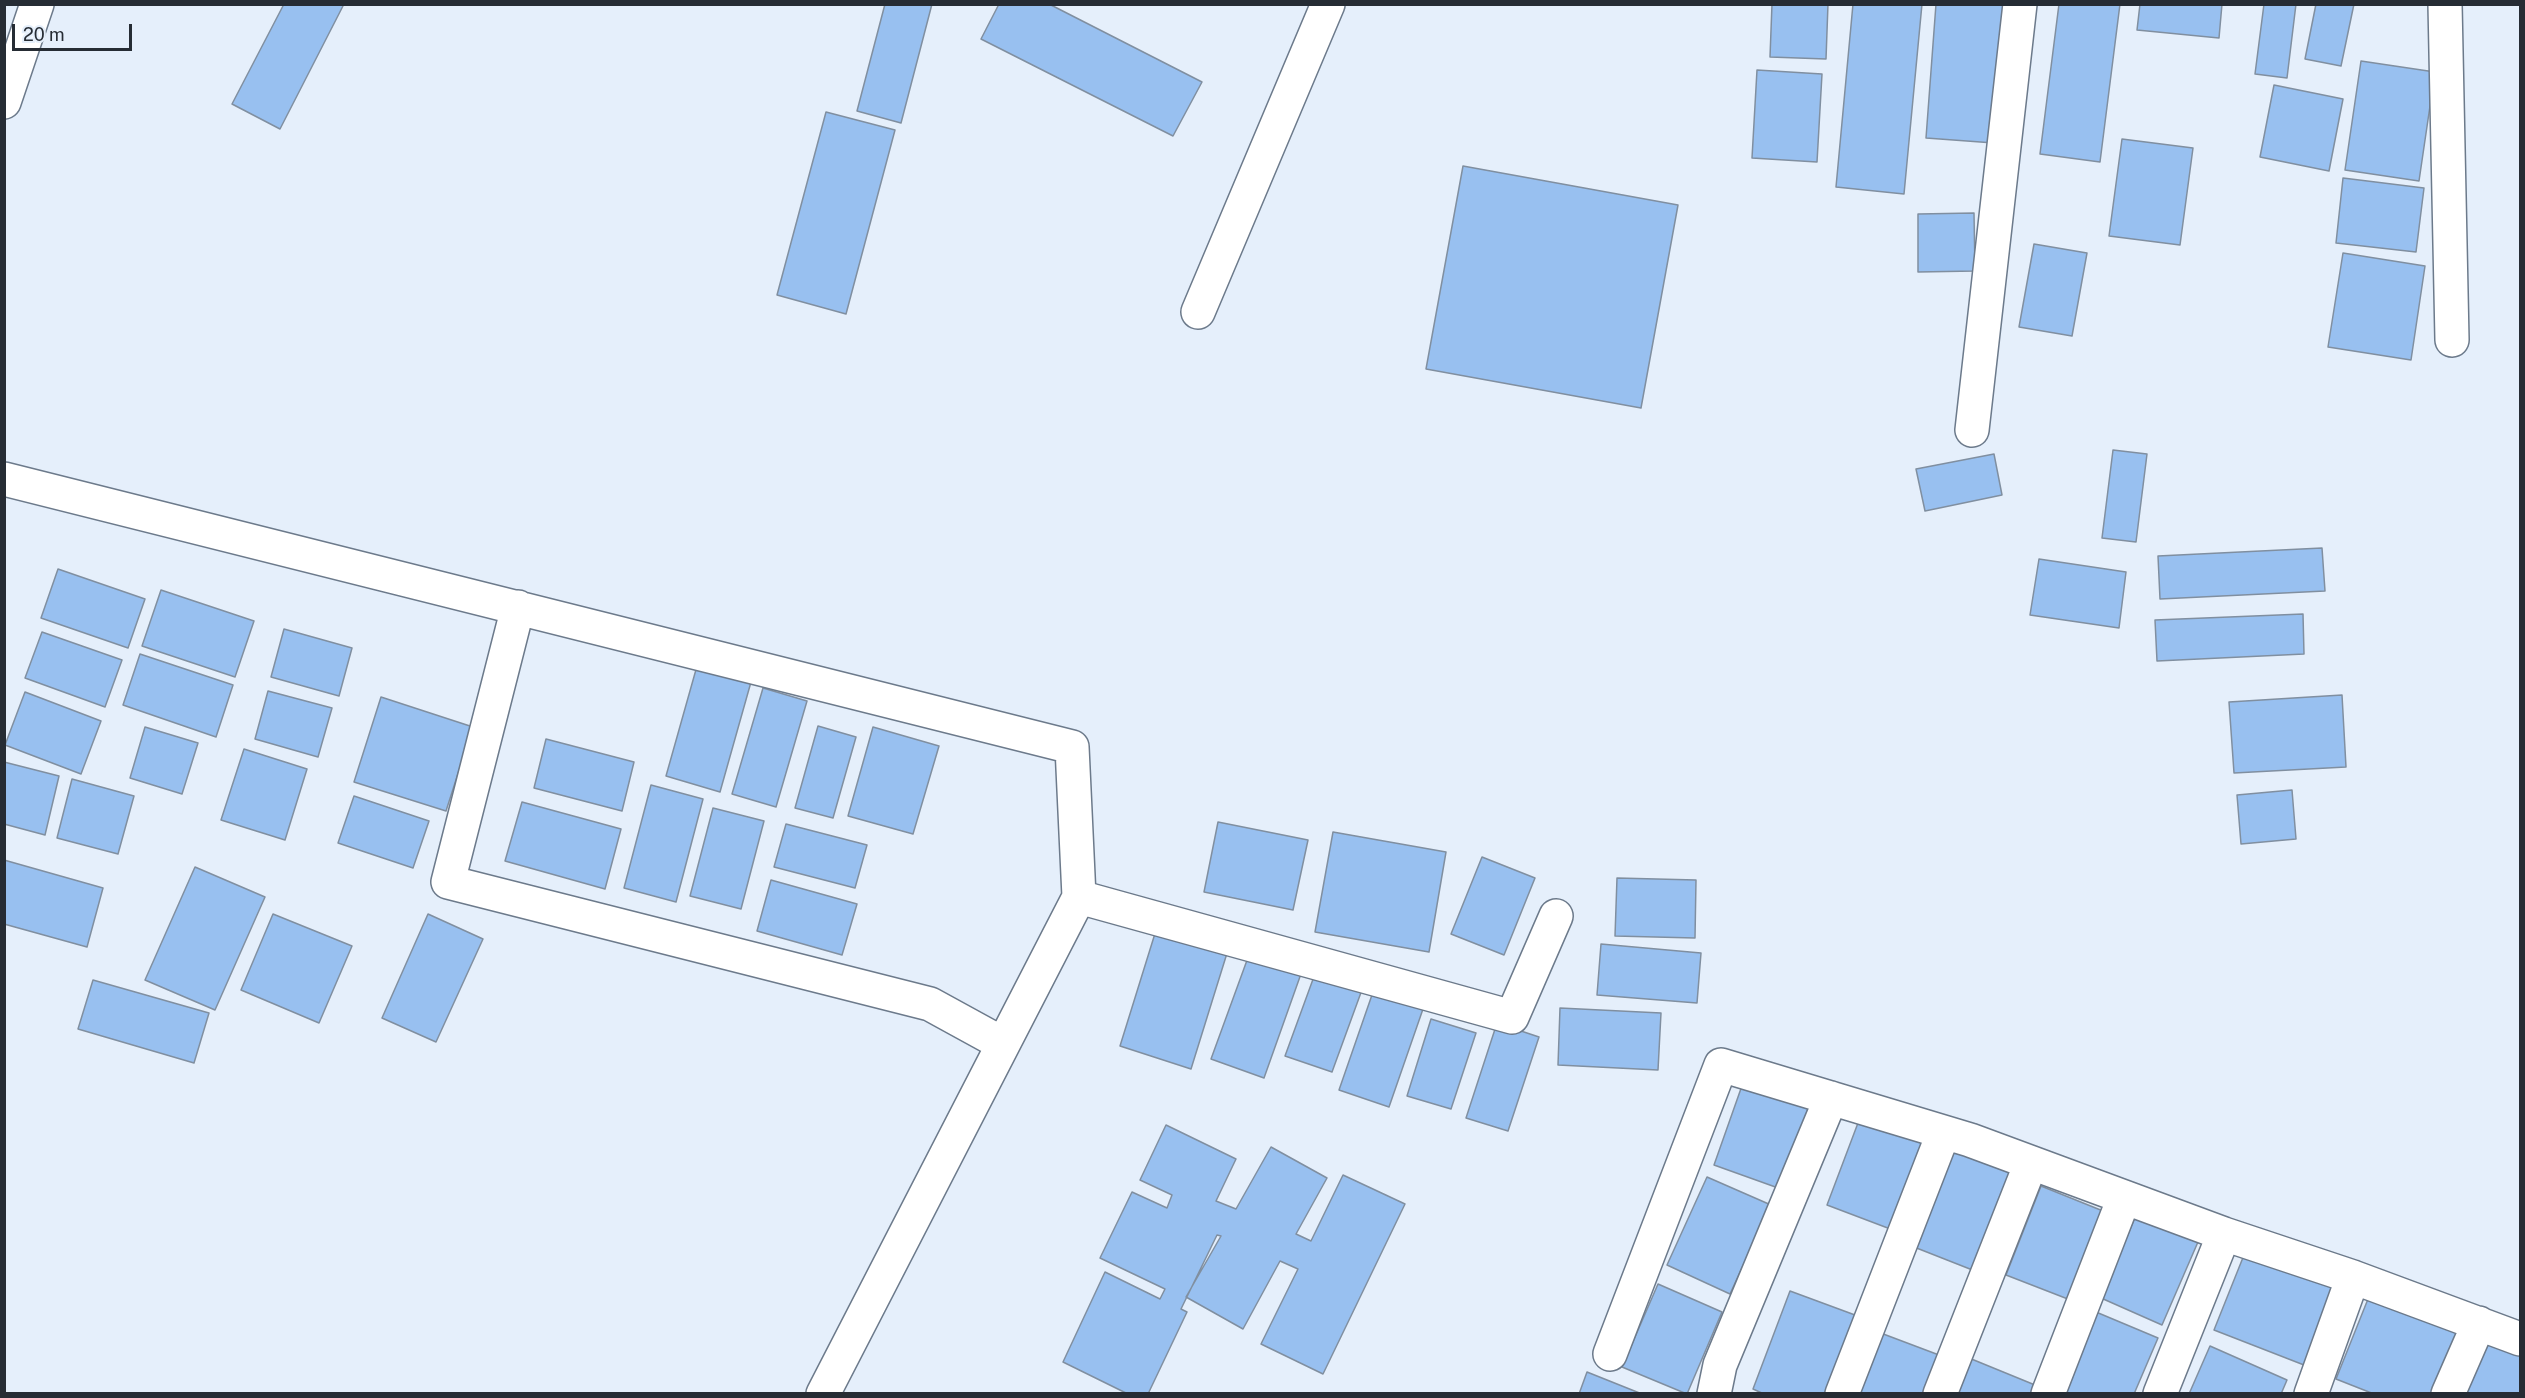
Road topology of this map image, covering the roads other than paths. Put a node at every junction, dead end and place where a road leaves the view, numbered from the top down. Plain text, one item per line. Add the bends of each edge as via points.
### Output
1 (37, 4) edge
2 (1328, 4) edge
3 (2020, 4) edge
4 (2445, 4) edge
5 (4, 102) edge
6 (1198, 312) dead end
7 (2452, 340) dead end
8 (1972, 430) dead end
9 (4, 479) edge
10 (518, 607) junction
11 (1079, 897) junction
12 (1556, 916) dead end
13 (1003, 1044) junction
14 (1831, 1098) junction
15 (1943, 1134) junction
16 (2031, 1163) junction
17 (2124, 1198) junction
18 (2224, 1234) junction
19 (2353, 1277) junction
20 (2479, 1323) junction
21 (2520, 1339) edge
22 (1610, 1354) dead end
23 (823, 1394) edge
24 (1714, 1394) edge
25 (1842, 1394) edge
26 (1940, 1394) edge
27 (2048, 1394) edge
28 (2160, 1394) edge
29 (2311, 1394) edge
30 (2448, 1394) edge

1 - 5 street
2 - 6 street
3 - 8 street
4 - 7 street
9 - 10 street
10 - 11 street via 1072,747
10 - 13 street via 448,882 930,1004
11 - 12 street via 1512,1017
11 - 13 street
13 - 23 street
14 - 15 street
14 - 22 street via 1721,1065
14 - 24 street via 1720,1365
15 - 16 street
15 - 25 street
16 - 17 street
16 - 26 street
17 - 18 street
17 - 27 street
18 - 19 street
18 - 28 street
19 - 20 street
19 - 29 street
20 - 21 street
20 - 30 street

